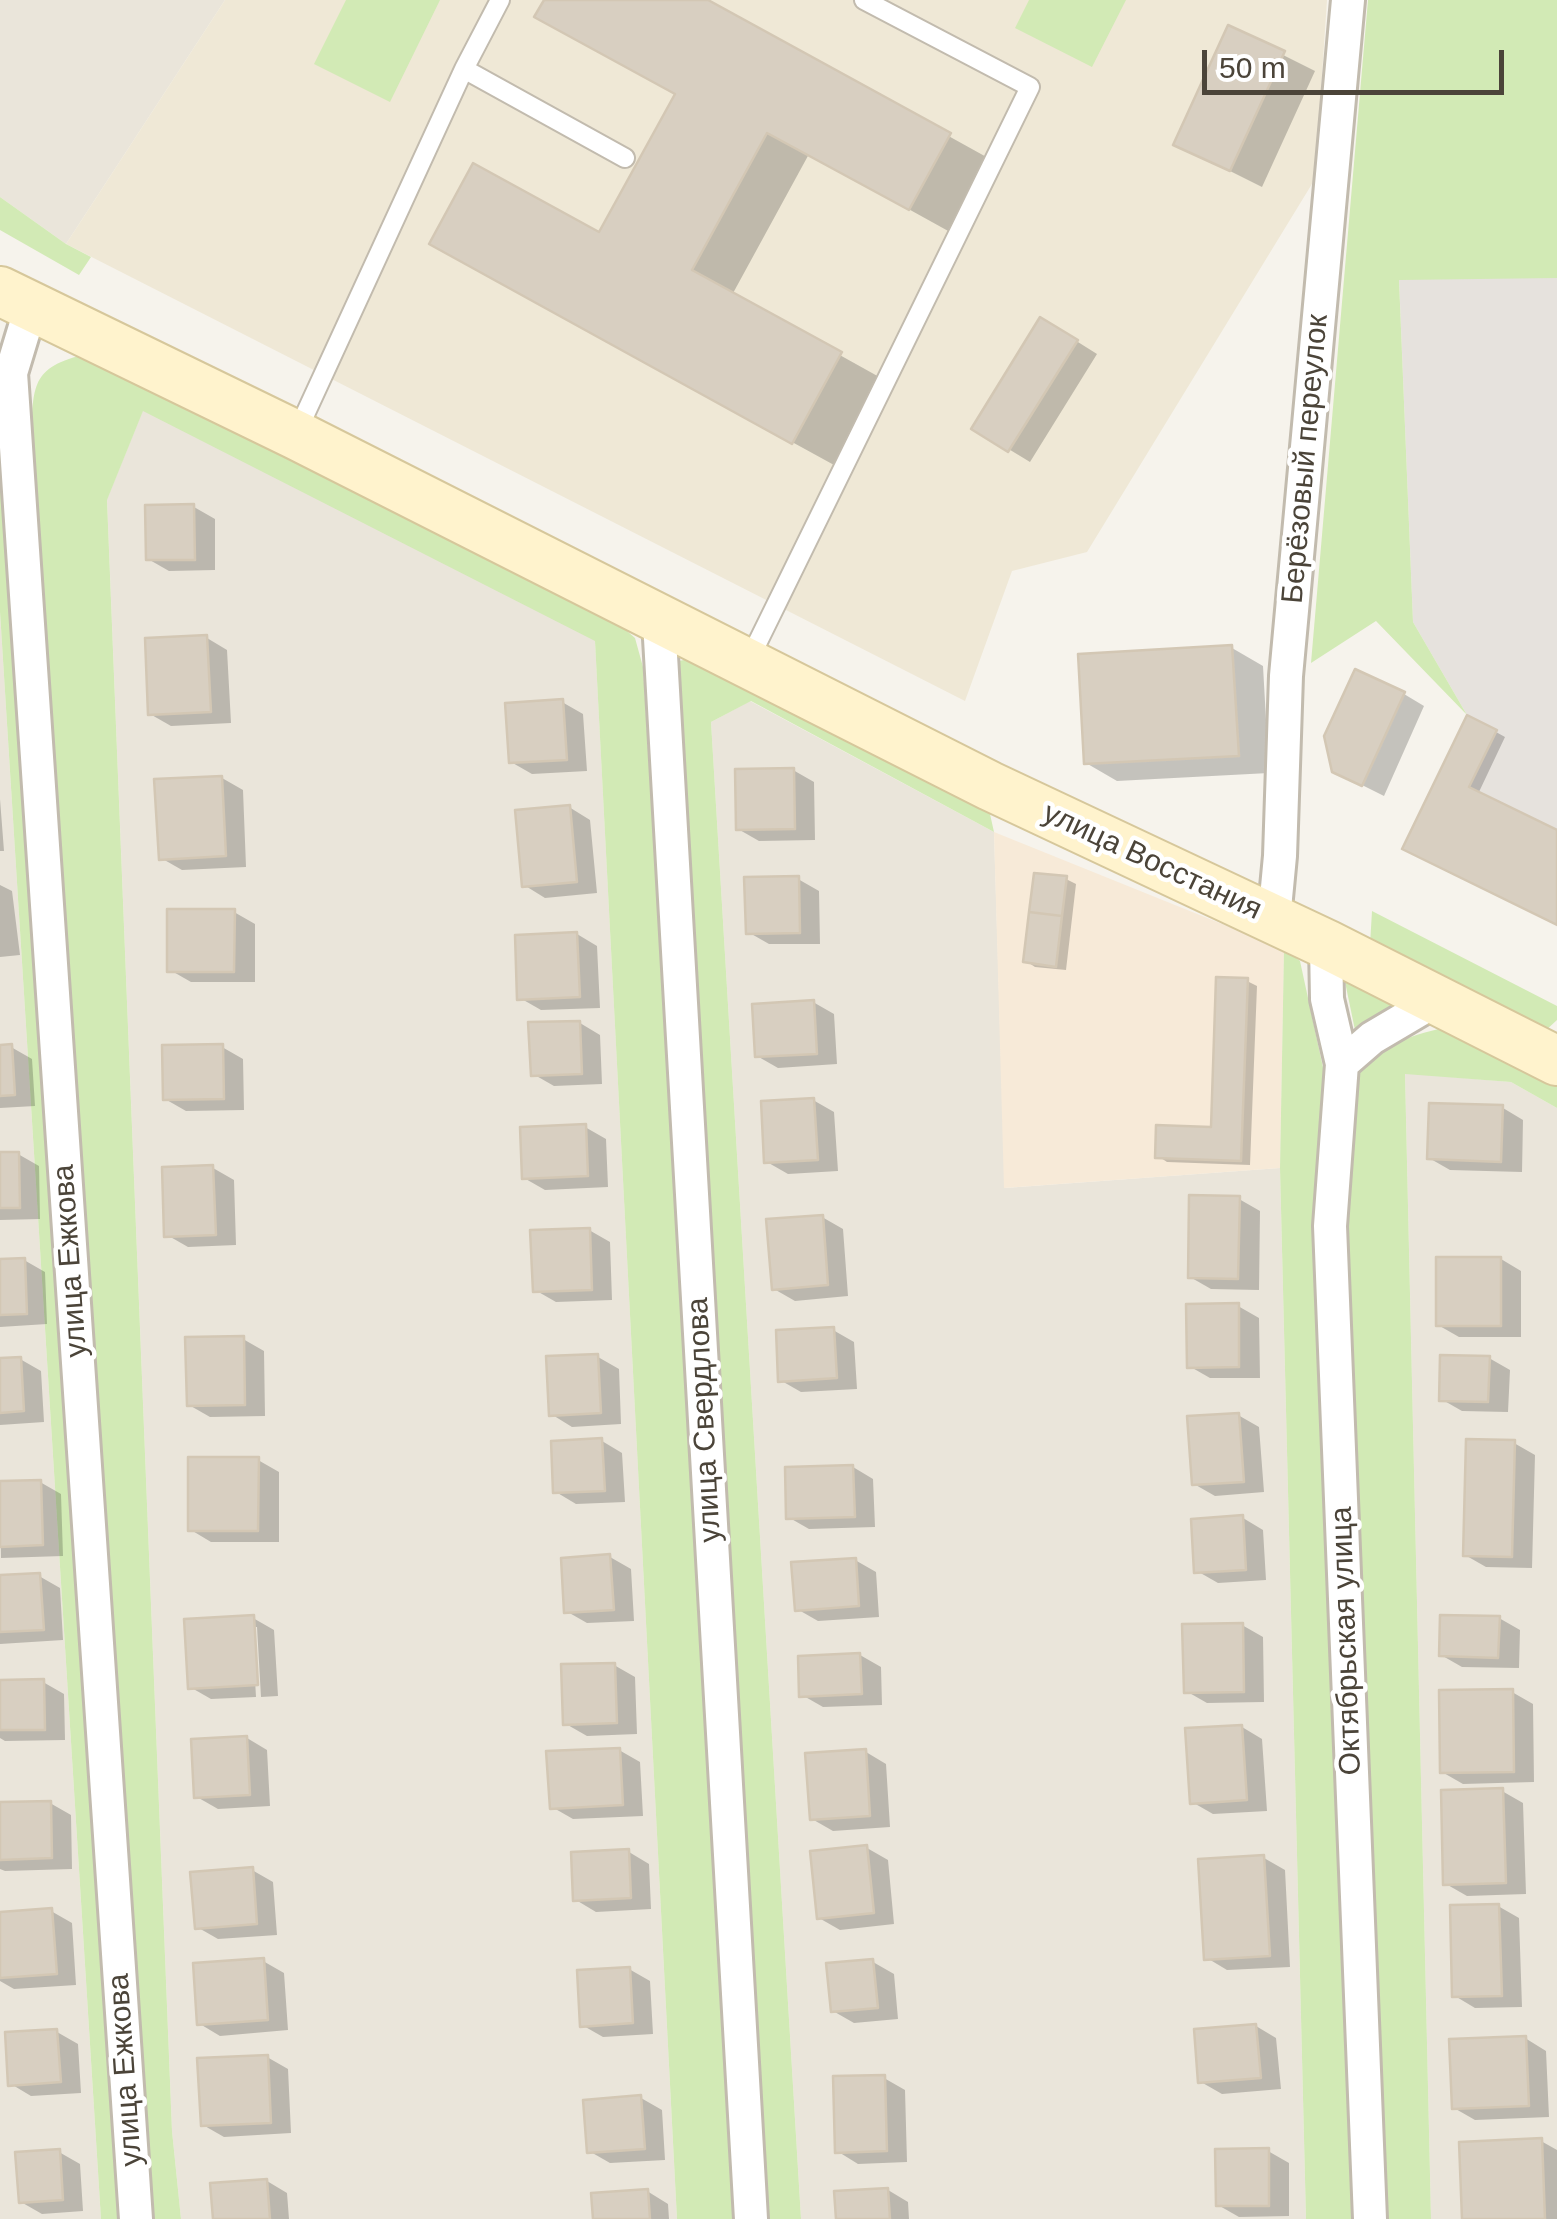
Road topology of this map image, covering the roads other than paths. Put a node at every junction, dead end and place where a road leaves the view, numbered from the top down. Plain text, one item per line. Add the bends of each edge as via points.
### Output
1 (500, 0) edge
2 (864, 0) edge
3 (1348, 0) edge
4 (464, 68) junction
5 (625, 158) dead end
6 (12, 311) edge
7 (296, 435) junction
8 (659, 620) junction
9 (748, 662) junction
10 (1274, 919) junction
11 (1326, 944) junction
12 (1438, 999) junction
13 (1557, 1060) edge
14 (1342, 1064) junction
15 (136, 2219) edge
16 (751, 2219) edge
17 (1370, 2219) edge

1 - 4 lane
2 - 9 lane via 1030,87
3 - 10 street, Берёзовый переулок via 1286,676
4 - 5 lane
4 - 7 lane
6 - 7 main road, улица Восстания
6 - 15 street, улица Ежкова via 11,373
7 - 8 main road, улица Восстания
8 - 9 main road, улица Восстания
8 - 16 street, улица Свердлова
9 - 10 main road, улица Восстания via 990,786
10 - 11 main road, улица Восстания
11 - 12 main road, улица Восстания
11 - 14 street, Октябрьская улица via 1327,999
12 - 13 main road, улица Восстания
12 - 14 street
14 - 17 street, Октябрьская улица via 1330,1226

